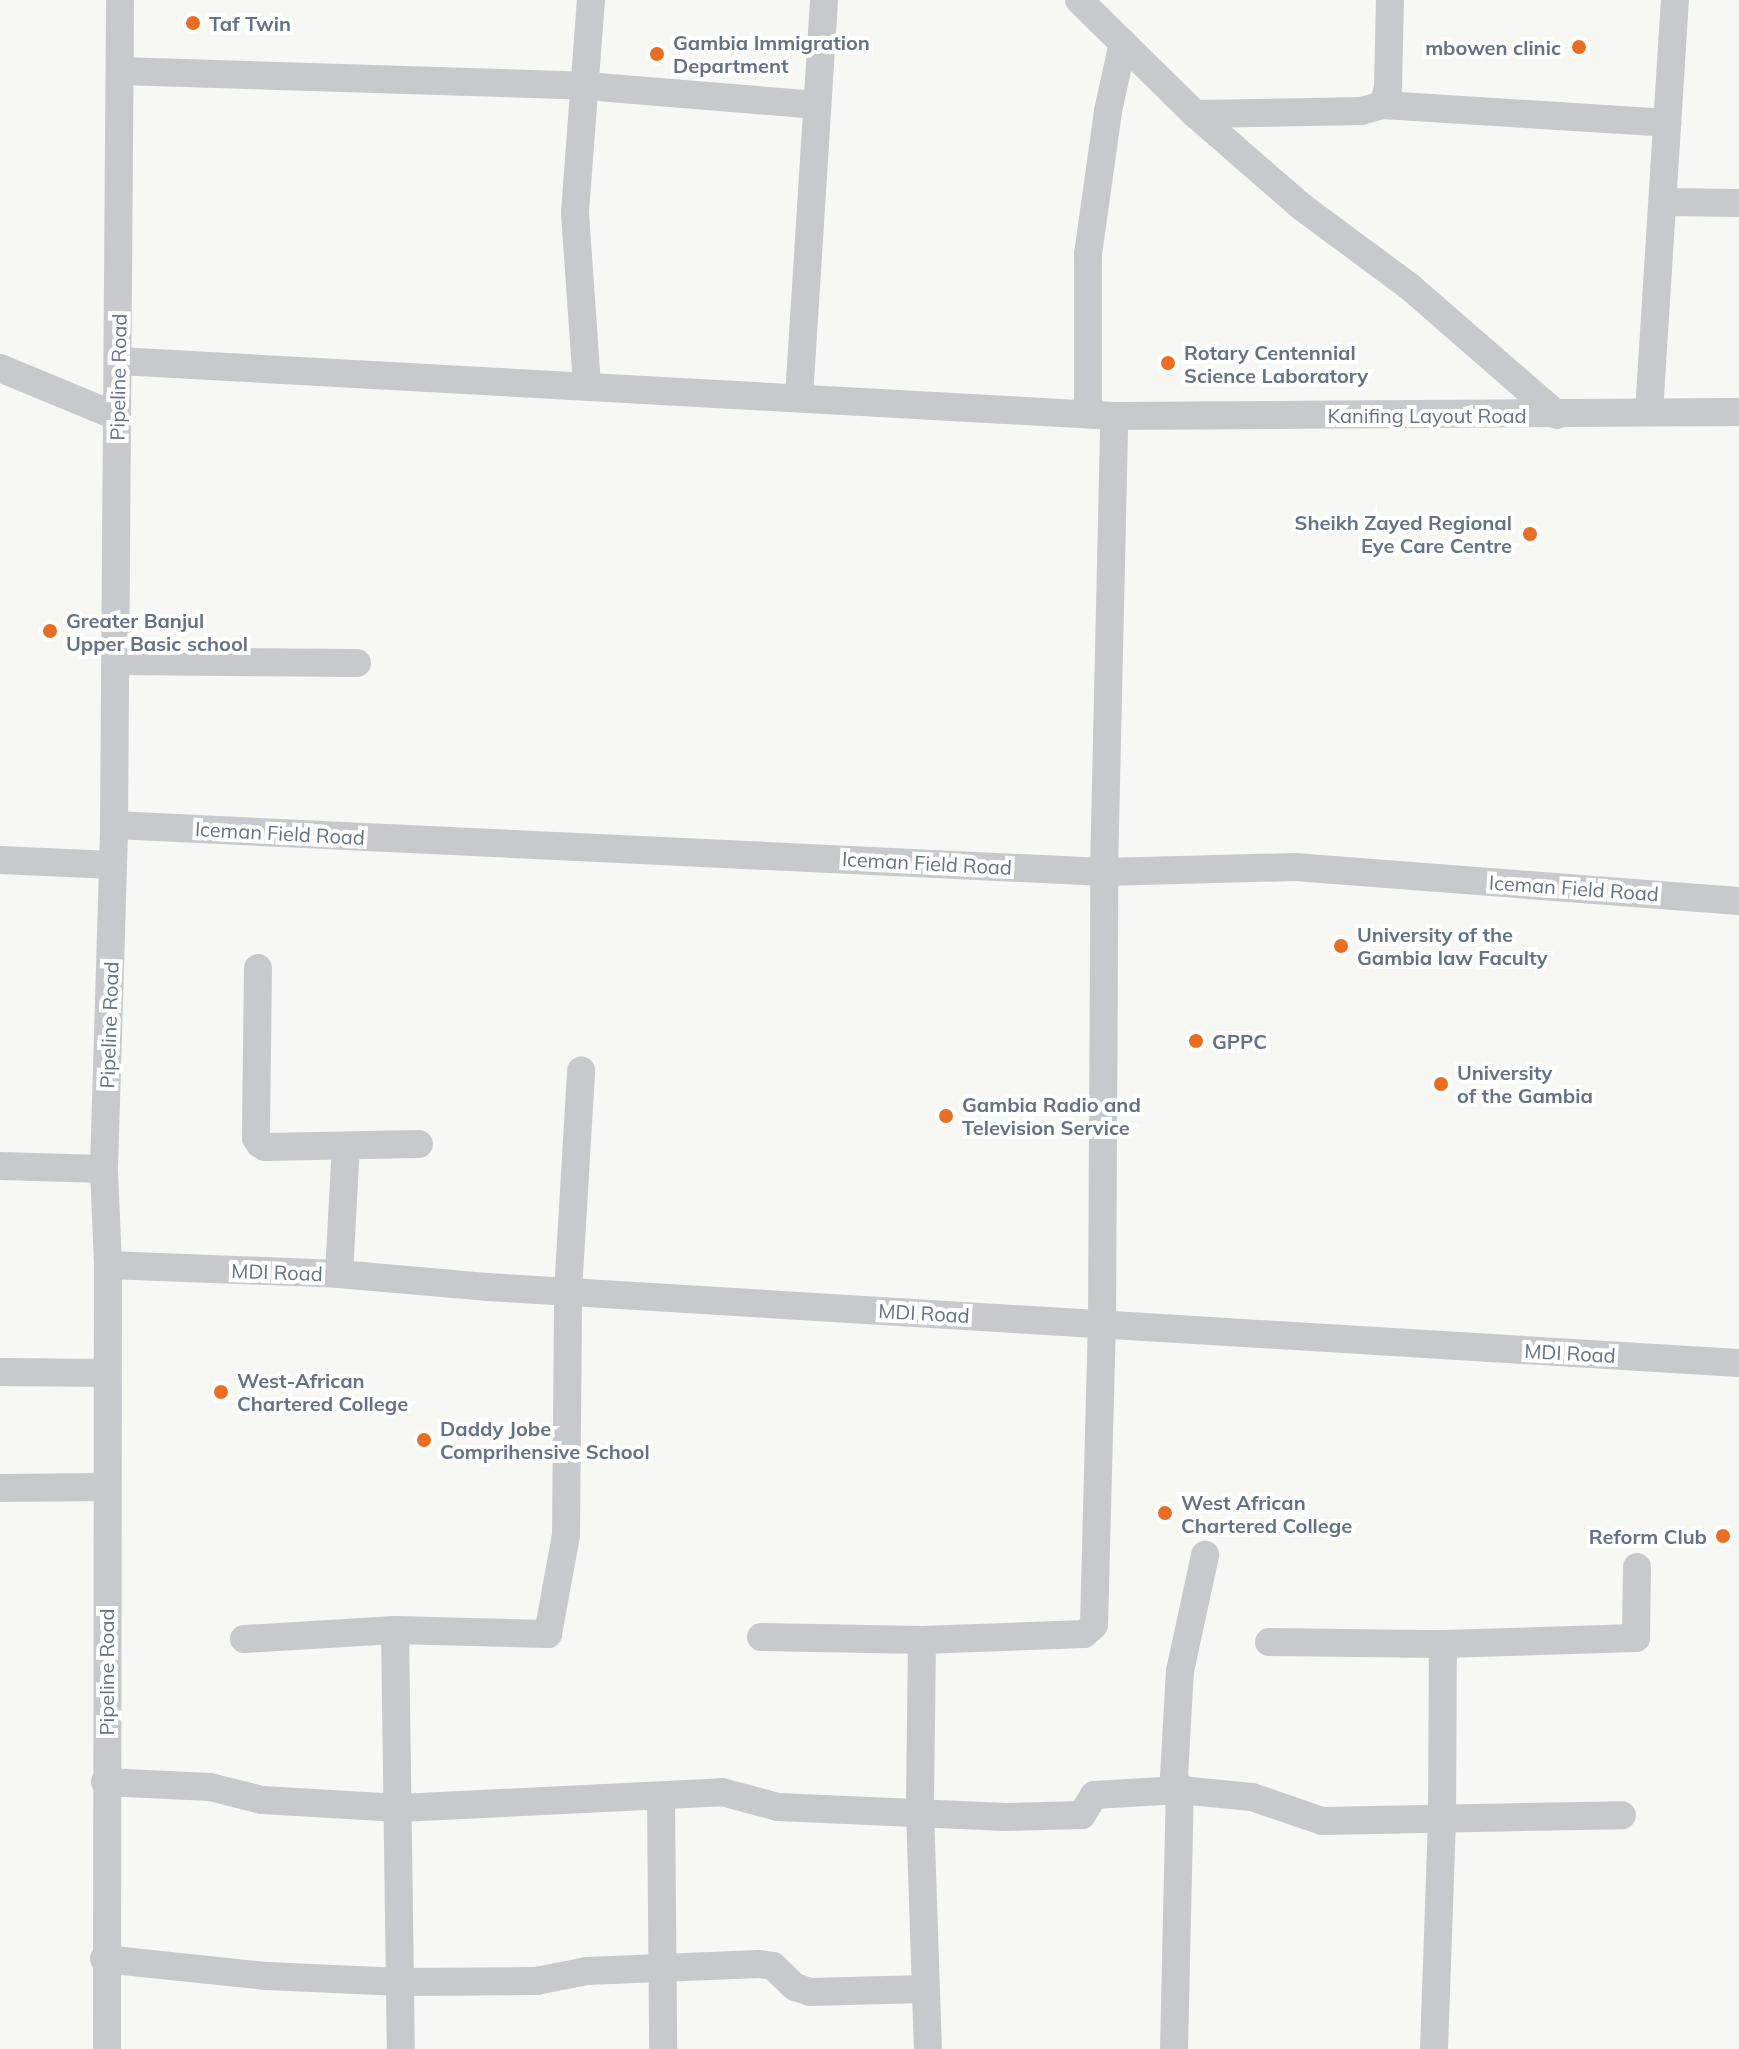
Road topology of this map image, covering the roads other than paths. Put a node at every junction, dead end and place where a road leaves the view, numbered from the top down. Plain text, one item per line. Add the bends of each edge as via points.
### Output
1 (120, 0) edge
2 (591, 0) edge
3 (824, 0) edge
4 (1079, 0) edge
5 (1390, 0) edge
6 (1675, 0) edge
7 (1123, 43) junction
8 (120, 71) junction
9 (586, 86) junction
10 (817, 105) junction
11 (1383, 105) junction
12 (1195, 114) junction
13 (1667, 123) junction
14 (1665, 202) junction
15 (1739, 203) edge
16 (119, 361) junction
17 (0, 368) edge
18 (587, 385) junction
19 (799, 398) junction
20 (1649, 412) junction
21 (1739, 412) edge
22 (1101, 415) junction
23 (1557, 415) junction
24 (116, 416) junction
25 (116, 661) junction
26 (357, 663) dead end
27 (114, 825) junction
28 (0, 860) edge
29 (113, 865) junction
30 (1104, 872) junction
31 (1739, 901) edge
32 (258, 968) dead end
33 (581, 1070) dead end
34 (419, 1144) dead end
35 (346, 1146) junction
36 (0, 1166) edge
37 (104, 1169) junction
38 (108, 1265) junction
39 (339, 1274) junction
40 (568, 1292) junction
41 (1102, 1323) junction
42 (1739, 1363) edge
43 (0, 1372) edge
44 (107, 1373) junction
45 (106, 1487) junction
46 (0, 1488) edge
47 (1205, 1555) dead end
48 (1637, 1567) dead end
49 (395, 1630) junction
50 (761, 1637) dead end
51 (244, 1639) dead end
52 (922, 1640) junction
53 (1269, 1642) dead end
54 (1443, 1644) junction
55 (105, 1782) junction
56 (1180, 1790) junction
57 (661, 1796) junction
58 (400, 1808) junction
59 (920, 1811) junction
60 (1622, 1815) dead end
61 (1442, 1819) junction
62 (104, 1959) junction
63 (661, 1968) junction
64 (401, 1982) junction
65 (924, 1989) junction
66 (107, 2049) edge
67 (401, 2049) edge
68 (663, 2049) edge
69 (928, 2049) edge
70 (1174, 2049) edge
71 (1434, 2049) edge

1 - 8 street, Pipeline Road
2 - 9 street
3 - 10 street
4 - 7 street
5 - 11 street
6 - 13 street
7 - 12 street
7 - 22 street via 1088,254
8 - 9 street
8 - 16 street, Pipeline Road
9 - 10 street
9 - 18 street via 575,212
10 - 19 street
11 - 12 street via 1361,111
11 - 13 street
12 - 23 street via 1302,207 1410,287
13 - 14 street
14 - 15 street
14 - 20 street
16 - 18 street, Kanifing Layout Road
16 - 24 street, Pipeline Road
17 - 24 street
18 - 19 street, Kanifing Layout Road
19 - 22 street, Kanifing Layout Road
20 - 21 street, Kanifing Layout Road
20 - 23 street, Kanifing Layout Road
22 - 23 street, Kanifing Layout Road
22 - 30 street
24 - 25 street, Pipeline Road
25 - 26 street
25 - 27 street, Pipeline Road
27 - 29 street, Pipeline Road
27 - 30 street, Iceman Field Road
28 - 29 street
29 - 37 street, Pipeline Road
30 - 31 street, Iceman Field Road via 1295,867
30 - 41 street
32 - 35 street via 256,1138 265,1147
33 - 40 street
34 - 35 street
35 - 39 street
36 - 37 street
37 - 38 street, Pipeline Road
38 - 39 street, MDI Road
38 - 44 street, Pipeline Road
39 - 40 street, MDI Road
40 - 41 street, MDI Road
40 - 49 street via 566,1535 548,1634
41 - 42 street, MDI Road
41 - 52 street via 1094,1625 1084,1634
43 - 44 street
44 - 45 street, Pipeline Road
45 - 46 street
45 - 55 street, Pipeline Road
47 - 56 street via 1180,1671 1174,1777
48 - 54 street via 1636,1638
49 - 51 street
49 - 58 street
50 - 52 street
52 - 59 street
53 - 54 street
54 - 61 street
55 - 58 street via 210,1787 262,1800
55 - 62 street, Pipeline Road
56 - 59 street via 1094,1795 1082,1815
56 - 61 street via 1252,1797 1322,1821
56 - 70 street
57 - 58 street
57 - 59 street via 722,1792 778,1807
57 - 63 street
58 - 64 street
59 - 65 street
60 - 61 street
61 - 71 street
62 - 64 street via 267,1976
62 - 66 street, Pipeline Road
63 - 64 street via 587,1971 536,1981
63 - 65 street via 773,1966 795,1987 810,1992
63 - 68 street
64 - 67 street
65 - 69 street

